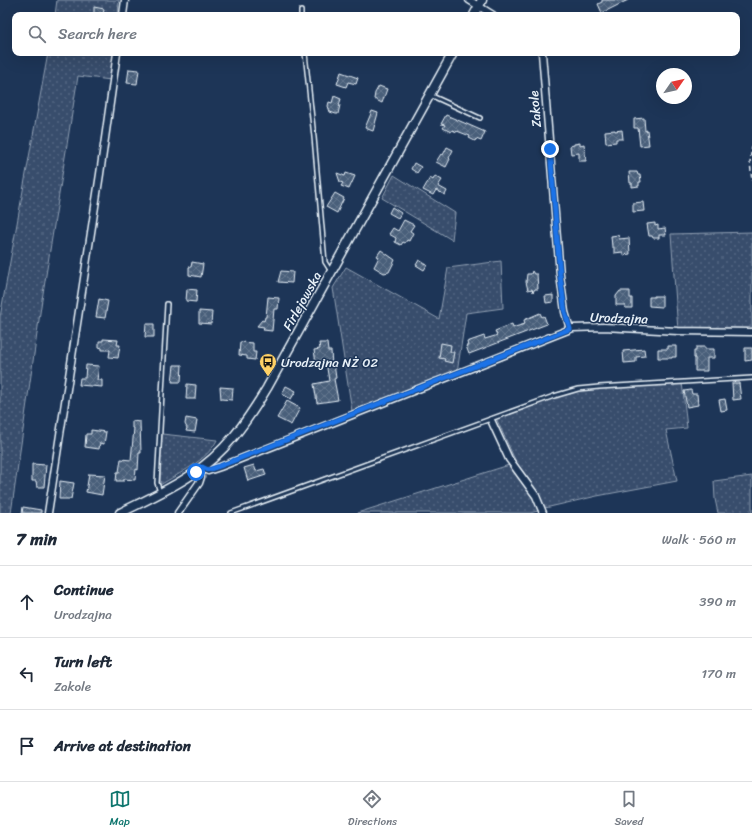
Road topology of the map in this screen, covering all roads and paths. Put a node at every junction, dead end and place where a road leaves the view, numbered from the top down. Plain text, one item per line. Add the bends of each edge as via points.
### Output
1 (125, 0) edge
2 (469, 0) edge
3 (481, 3) edge
4 (123, 12) edge
5 (476, 12) edge
6 (490, 12) edge
7 (117, 56) edge
8 (305, 56) edge
9 (451, 56) edge
10 (542, 56) edge
11 (430, 95) junction
12 (480, 118) dead end
13 (752, 146) edge
14 (752, 181) edge
15 (332, 272) junction
16 (167, 304) dead end
17 (570, 329) junction
18 (752, 332) edge
19 (752, 378) edge
20 (491, 420) junction
21 (200, 469) junction
22 (160, 492) junction
23 (48, 513) edge
24 (120, 513) edge
25 (178, 513) edge
26 (231, 513) edge
27 (543, 513) edge

1 - 4 street
2 - 3 street
3 - 5 street
3 - 6 street
7 - 23 street
8 - 15 lane via 325,262
9 - 11 street, Firlejowska
10 - 17 street, Zakole via 560,275
11 - 12 lane
11 - 15 street, Firlejowska
13 - 14 path
15 - 21 street, Firlejowska via 250,416 226,445
16 - 22 lane via 157,484
17 - 18 street, Urodzajna via 604,327
17 - 21 street, Urodzajna via 220,466 208,470
19 - 20 lane via 578,389
20 - 26 lane
20 - 27 street via 509,459 536,496
21 - 22 street, Firlejowska
21 - 25 street via 199,483
22 - 24 street, Firlejowska

